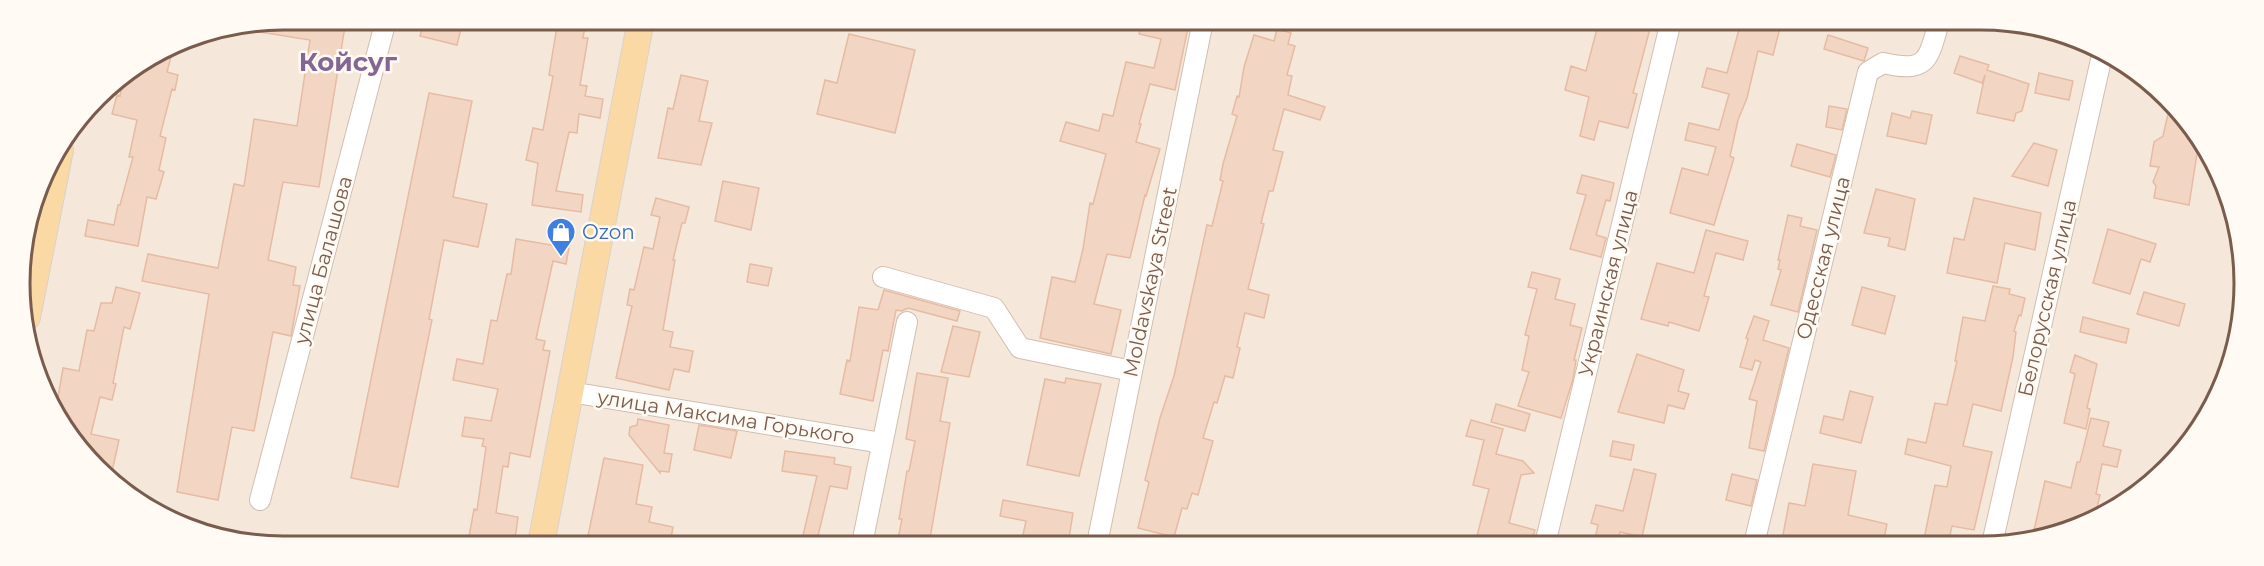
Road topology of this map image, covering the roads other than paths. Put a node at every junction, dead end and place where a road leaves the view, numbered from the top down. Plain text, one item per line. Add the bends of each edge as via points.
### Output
1 (383, 30) edge
2 (639, 30) edge
3 (1201, 30) edge
4 (1669, 30) edge
5 (1937, 30) edge
6 (2101, 60) edge
7 (56, 172) edge
8 (883, 277) dead end
9 (31, 298) edge
10 (907, 322) dead end
11 (1132, 371) junction
12 (570, 392) junction
13 (882, 443) junction
14 (260, 500) dead end
15 (1994, 535) edge
16 (543, 536) edge
17 (864, 536) edge
18 (1099, 536) edge
19 (1547, 536) edge
20 (1756, 536) edge

1 - 14 street, улица Балашова
2 - 12 main road, улица Максима Горького
3 - 11 street, Moldavskaya Street
4 - 19 street, Украинская улица
5 - 20 street, Одесская улица via 1930,53 1922,63 1904,68 1883,63 1868,72
6 - 15 street, Белорусская улица
7 - 9 main road
8 - 11 street via 994,308 1020,348
10 - 13 street, улица Максима Горького
11 - 18 street, Moldavskaya Street
12 - 13 street, улица Максима Горького
12 - 16 main road, улица Максима Горького
13 - 17 street, улица Максима Горького

